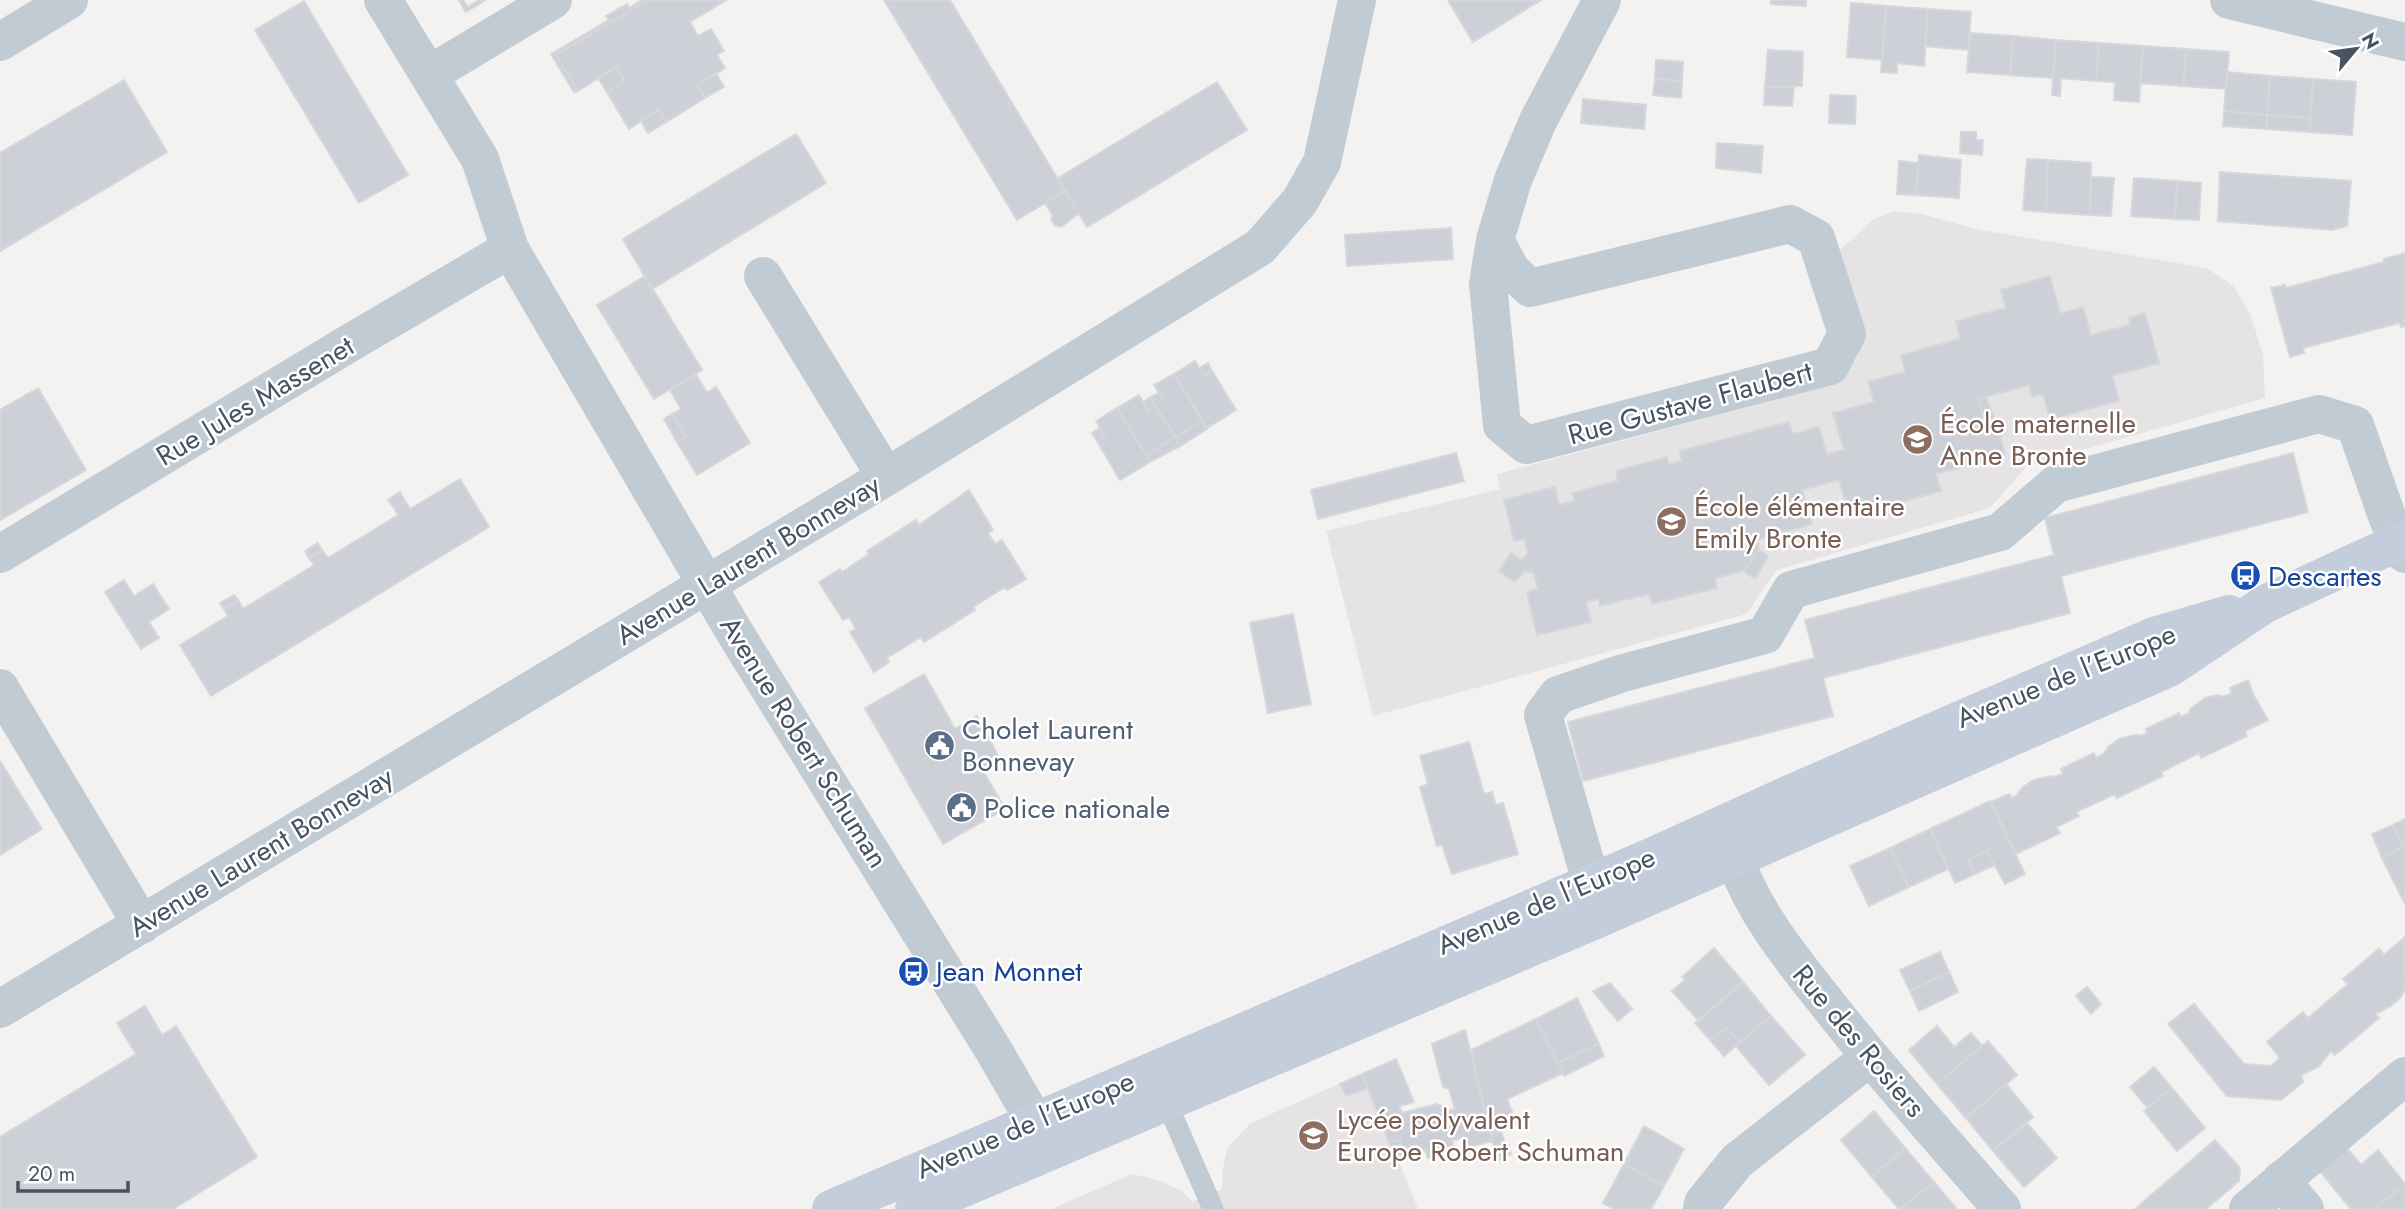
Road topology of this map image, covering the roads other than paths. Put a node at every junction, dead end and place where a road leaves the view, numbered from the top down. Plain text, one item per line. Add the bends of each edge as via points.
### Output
1 (383, 0) edge
2 (554, 0) edge
3 (1357, 0) edge
4 (1602, 0) edge
5 (2229, 0) edge
6 (44, 6) edge
7 (0, 42) edge
8 (2405, 42) edge
9 (430, 74) junction
10 (1496, 240) junction
11 (510, 249) junction
12 (763, 275) dead end
13 (886, 477) junction
14 (2403, 545) edge
15 (0, 554) edge
16 (706, 585) junction
17 (2265, 604) junction
18 (0, 688) edge
19 (1735, 859) junction
20 (1591, 882) junction
21 (142, 925) junction
22 (0, 1009) edge
23 (1868, 1056) junction
24 (2405, 1076) edge
25 (1166, 1101) junction
26 (1041, 1137) junction
27 (2281, 1180) junction
28 (831, 1209) edge
29 (914, 1209) edge
30 (1213, 1209) edge
31 (1702, 1209) edge
32 (2003, 1209) edge
33 (2248, 1209) edge
34 (2305, 1209) edge

1 - 9 street, Avenue Robert Schuman
2 - 9 street
3 - 13 street, Avenue Laurent Bonnevay via 1322,162 1300,201 1260,247
4 - 10 street, Rue Gustave Flaubert via 1538,121 1513,180
5 - 8 street
6 - 7 street
9 - 11 street, Avenue Robert Schuman via 480,159
10 - 10 street, Rue Gustave Flaubert via 1488,284 1502,425 1526,445 1830,366 1847,334 1816,239 1790,224 1530,288 1511,270
11 - 15 street, Rue Jules Massenet
11 - 16 street, Avenue Robert Schuman
12 - 13 street
13 - 16 street, Avenue Laurent Bonnevay
14 - 17 main road, Avenue de l’Europe
14 - 20 street via 2388,519 2355,425 2319,414 2056,484 2000,532 1791,590 1765,635 1558,695 1544,715
16 - 21 street, Avenue Laurent Bonnevay
16 - 26 street, Avenue Robert Schuman via 938,959
17 - 19 main road, Avenue de l’Europe via 2171,667
17 - 20 main road, Avenue de l’Europe via 2154,636
18 - 21 street
19 - 23 street, Rue des Rosiers via 1781,946
19 - 25 main road, Avenue de l’Europe
20 - 26 main road, Avenue de l’Europe
21 - 22 street, Avenue Laurent Bonnevay
23 - 31 street via 1737,1161
23 - 32 street, Rue des Rosiers
24 - 27 street
25 - 26 main road, Avenue de l’Europe
25 - 30 lane
26 - 28 main road, Avenue de l’Europe
26 - 29 main road, Avenue de l’Europe
27 - 33 street
27 - 34 street

